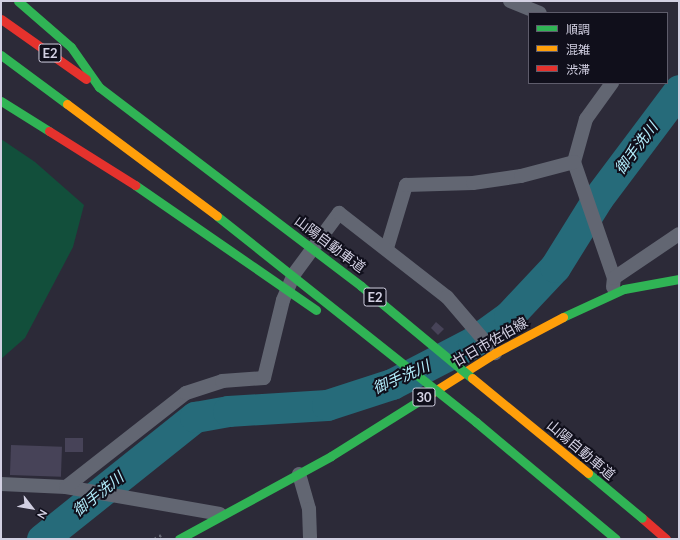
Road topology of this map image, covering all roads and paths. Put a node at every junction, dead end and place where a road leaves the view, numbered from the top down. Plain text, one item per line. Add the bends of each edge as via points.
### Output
1 (18, 1) edge
2 (510, 1) edge
3 (538, 12) edge
4 (1, 19) edge
5 (1, 55) edge
6 (611, 84) edge
7 (99, 87) junction
8 (1, 101) edge
9 (574, 162) junction
10 (679, 234) edge
11 (387, 248) junction
12 (614, 278) junction
13 (679, 279) edge
14 (613, 293) junction
15 (493, 349) junction
16 (476, 422) junction
17 (299, 474) junction
18 (1, 484) edge
19 (71, 488) junction
20 (220, 514) junction
21 (179, 539) edge
22 (310, 539) edge
23 (616, 539) edge
24 (666, 539) edge

1 - 7 main road via 71,47
2 - 3 street
4 - 7 main road, 山陽自動車道 / E2
5 - 16 main road, E2, bridge via 274,258
6 - 9 street via 586,119
7 - 24 main road, 山陽自動車道 / E2, bridge via 361,286
8 - 16 main road, bridge via 119,174
9 - 11 street via 521,176 473,183 406,185
9 - 12 street
10 - 12 street
11 - 15 street via 448,297
11 - 19 street via 339,213 294,274 282,300 264,378 222,381 186,393
12 - 14 street
13 - 14 main road, 廿日市佐伯線 / 30
14 - 15 main road, 廿日市佐伯線 / 30
15 - 17 main road, 廿日市佐伯線 / 30
16 - 23 main road, E2
17 - 20 main road, 廿日市佐伯線 / 30
17 - 22 street via 309,509
18 - 19 street
19 - 20 street
20 - 21 main road, 廿日市佐伯線 / 30

